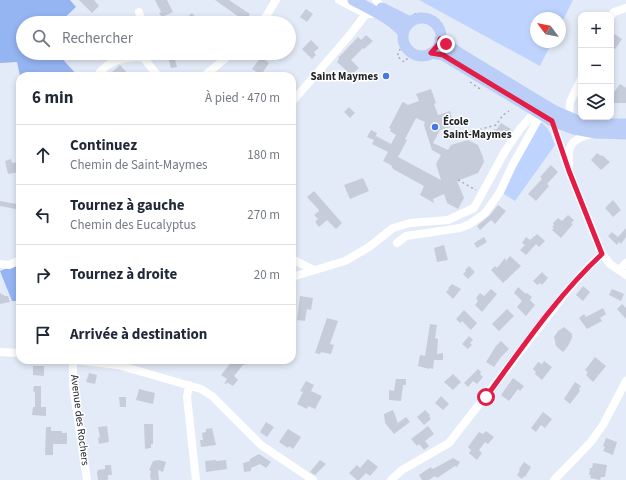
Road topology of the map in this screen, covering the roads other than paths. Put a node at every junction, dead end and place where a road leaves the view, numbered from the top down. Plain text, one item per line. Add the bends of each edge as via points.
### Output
1 (276, 0) edge
2 (339, 0) edge
3 (353, 0) edge
4 (366, 0) edge
5 (376, 0) edge
6 (626, 8) edge
7 (139, 12) dead end
8 (383, 12) junction
9 (614, 12) edge
10 (366, 14) junction
11 (140, 16) edge
12 (266, 16) edge
13 (410, 22) junction
14 (401, 33) junction
15 (440, 39) junction
16 (428, 55) junction
17 (117, 60) edge
18 (147, 60) edge
19 (223, 60) edge
20 (100, 72) edge
21 (155, 72) edge
22 (209, 72) edge
23 (579, 84) edge
24 (296, 97) edge
25 (570, 102) junction
26 (538, 113) junction
27 (552, 116) junction
28 (569, 118) junction
29 (626, 124) edge
30 (596, 133) junction
31 (626, 134) edge
32 (569, 171) junction
33 (397, 243) dead end
34 (602, 254) junction
35 (296, 261) edge
36 (16, 262) edge
37 (626, 263) edge
38 (0, 264) edge
39 (314, 270) junction
40 (623, 272) edge
41 (296, 276) edge
42 (0, 352) edge
43 (16, 353) edge
44 (74, 364) edge
45 (103, 364) edge
46 (626, 381) edge
47 (189, 385) junction
48 (402, 470) junction
49 (87, 480) edge
50 (196, 480) edge
51 (313, 480) edge
52 (391, 480) edge
53 (404, 480) edge
54 (554, 480) edge

1 - 12 street
2 - 10 street
3 - 8 main road
4 - 8 main road
5 - 8 street
6 - 9 street
7 - 11 street
8 - 10 street
8 - 13 main road
8 - 14 main road
10 - 24 street
13 - 14 main road
13 - 15 main road via 415,19 428,19 437,26
14 - 16 main road via 408,50 419,55
15 - 16 main road via 439,44
15 - 27 main road
16 - 26 main road via 443,55
17 - 20 street
18 - 21 street
19 - 22 street
23 - 25 street
25 - 27 street
25 - 28 street
26 - 27 main road
26 - 33 street via 498,195 485,213 460,228 406,236
26 - 39 street via 520,129 474,208 448,220 410,223 393,228 369,247 344,261
27 - 28 main road
27 - 30 main road via 574,128
27 - 32 street
28 - 29 main road via 597,124
30 - 31 main road
30 - 32 street via 579,137 570,145
32 - 34 street
34 - 40 street via 610,264
34 - 48 street via 534,332 449,443
35 - 39 street
36 - 38 street via 10,265
37 - 40 street
39 - 41 street
42 - 43 street
44 - 49 street, Avenue des Rochers via 73,386
45 - 47 street
46 - 54 street via 603,425 590,443
47 - 50 street via 187,397
47 - 51 street via 212,396 261,445
48 - 52 street
48 - 53 street

